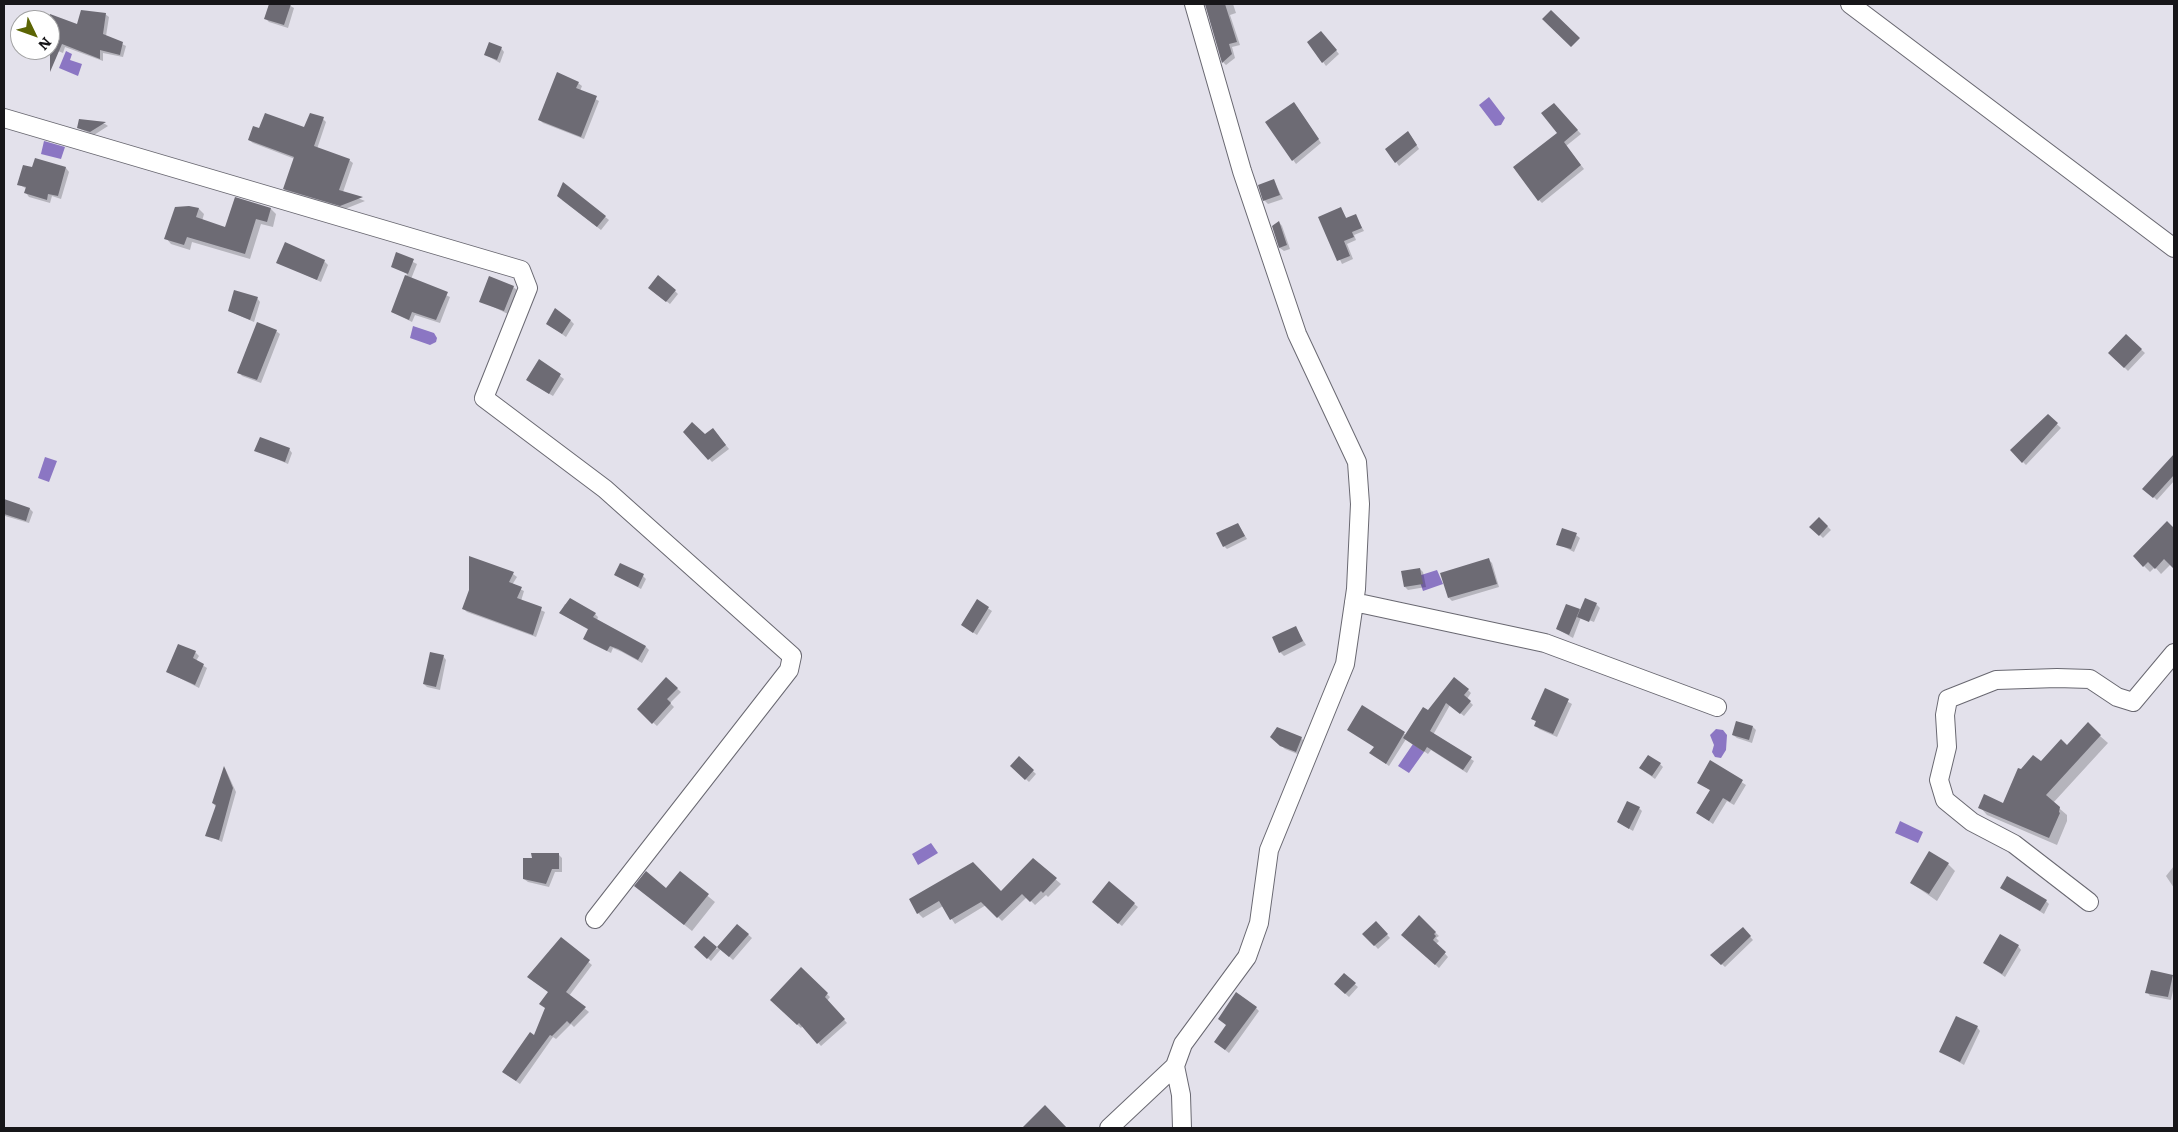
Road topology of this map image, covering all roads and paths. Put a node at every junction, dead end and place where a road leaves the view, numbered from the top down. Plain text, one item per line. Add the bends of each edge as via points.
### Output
1 (1194, 4) edge
2 (1850, 4) edge
3 (4, 118) edge
4 (2174, 248) edge
5 (1354, 602) junction
6 (2174, 653) edge
7 (1717, 707) dead end
8 (2088, 902) dead end
9 (595, 919) dead end
10 (1175, 1066) junction
11 (1109, 1128) edge
12 (1182, 1128) edge

1 - 5 street via 1242,171 1297,334 1357,462 1360,504
2 - 4 street
3 - 9 street via 521,270 528,288 484,398 605,489 792,656 789,670
5 - 7 street via 1545,644
5 - 10 street via 1345,664 1269,850 1259,923 1247,957 1183,1044
6 - 8 street via 2133,702 2117,697 2090,679 2057,678 1996,680 1948,699 1945,715 1947,747 1939,780 1945,800 1972,822 2014,844
10 - 11 street
10 - 12 street via 1181,1095

